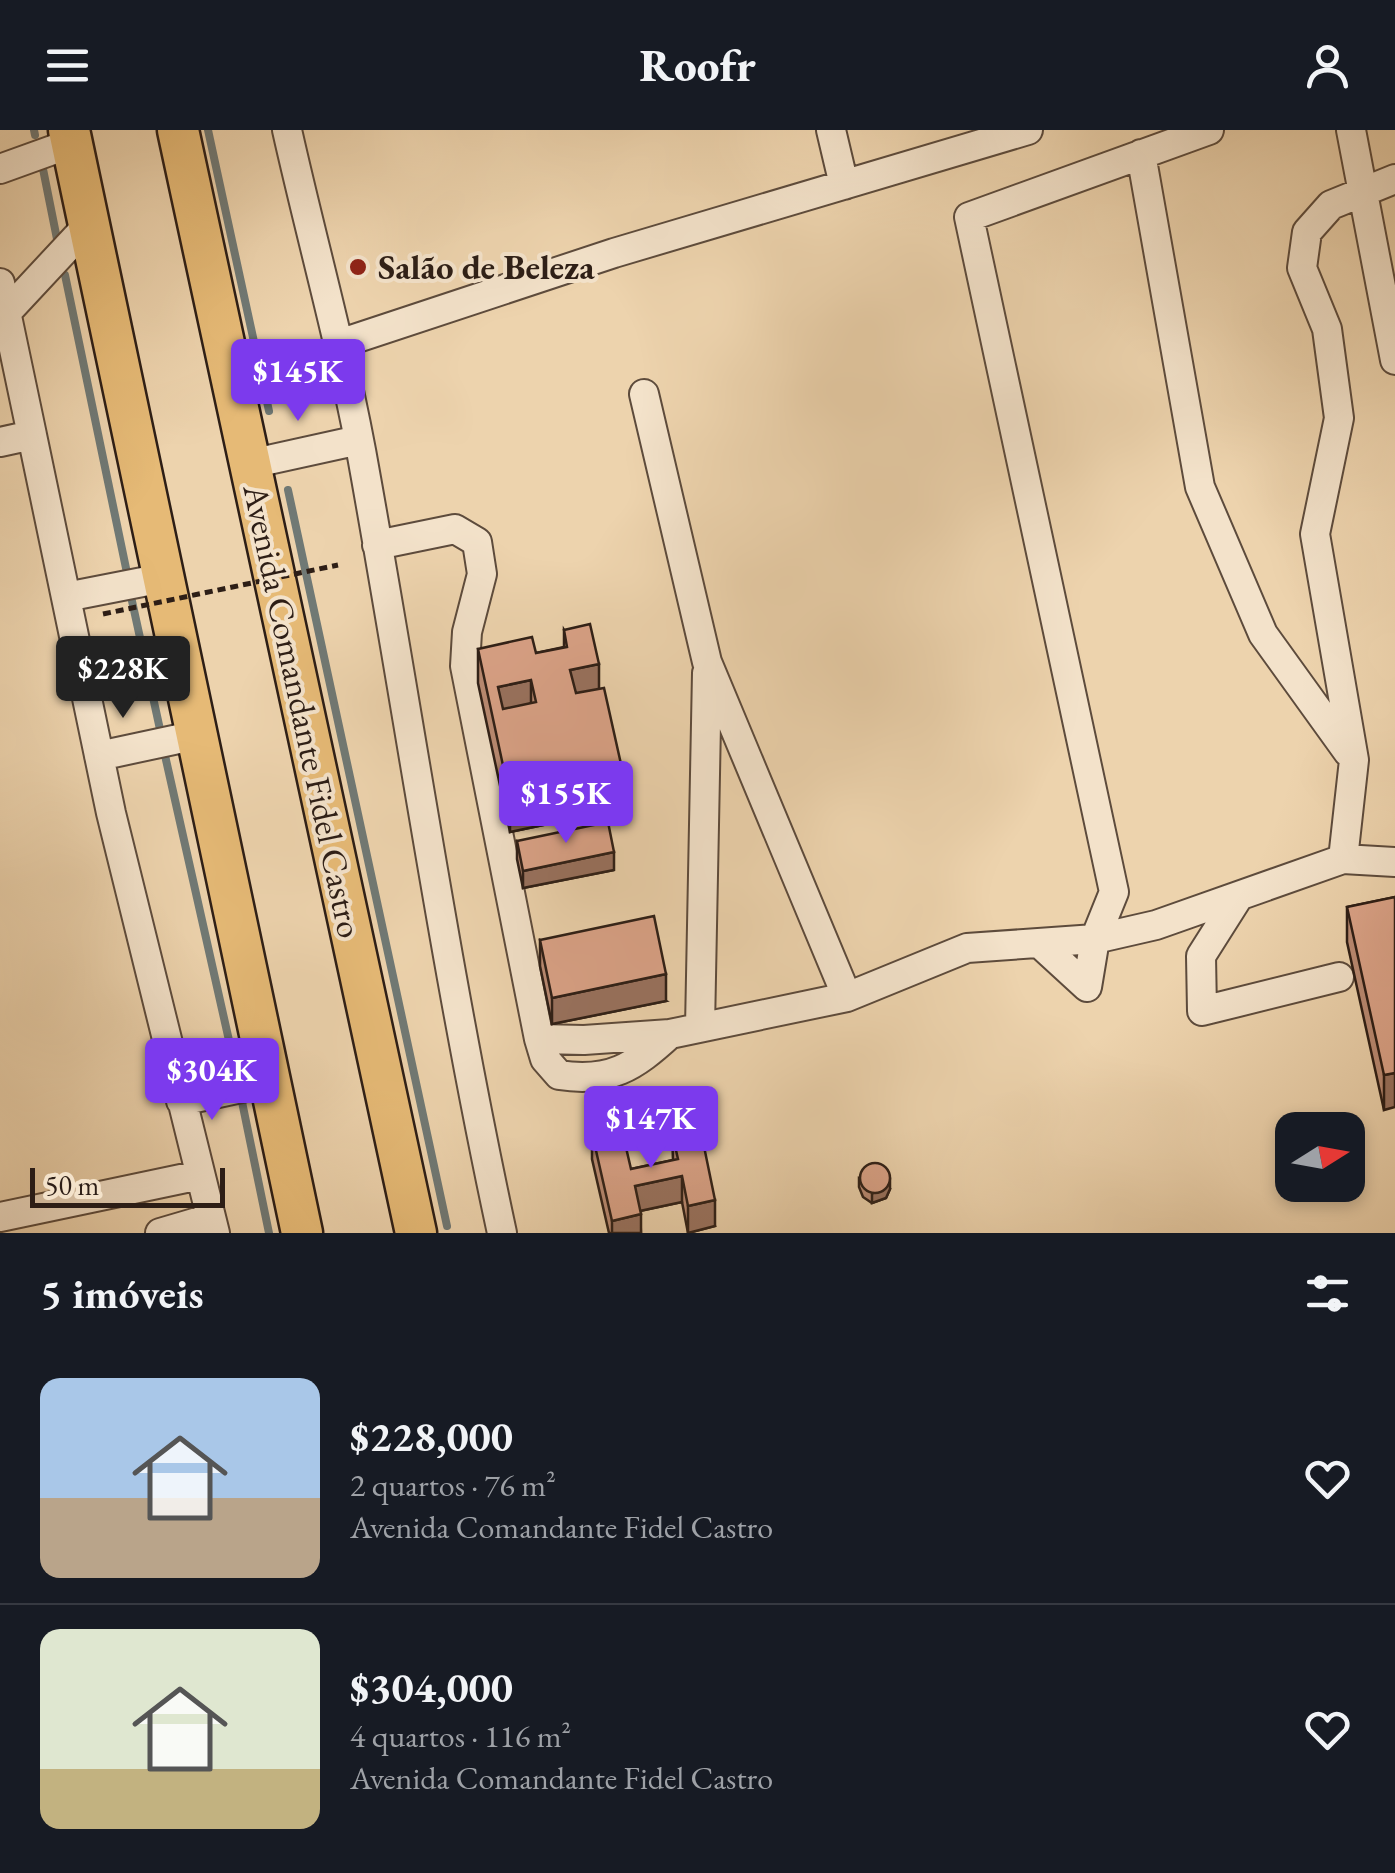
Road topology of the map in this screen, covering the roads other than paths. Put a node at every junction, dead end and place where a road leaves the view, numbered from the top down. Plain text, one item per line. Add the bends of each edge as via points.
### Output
1 (178, 130) edge
2 (287, 130) edge
3 (831, 130) edge
4 (1209, 130) edge
5 (1351, 130) edge
6 (1017, 132) edge
7 (70, 136) edge
8 (1142, 154) junction
9 (0, 169) edge
10 (1395, 179) edge
11 (844, 185) junction
12 (1361, 192) junction
13 (89, 224) junction
14 (0, 283) edge
15 (6, 313) junction
16 (339, 344) junction
17 (1395, 360) edge
18 (644, 394) dead end
19 (32, 435) junction
20 (358, 440) junction
21 (0, 442) edge
22 (250, 464) junction
23 (377, 545) junction
24 (164, 578) junction
25 (66, 597) junction
26 (707, 662) junction
27 (197, 735) junction
28 (99, 756) junction
29 (1354, 760) junction
30 (1344, 859) junction
31 (1395, 862) edge
32 (1114, 892) junction
33 (1240, 896) junction
34 (1156, 925) junction
35 (1096, 939) junction
36 (1039, 943) junction
37 (1339, 977) dead end
38 (848, 997) junction
39 (700, 1028) junction
40 (670, 1034) junction
41 (539, 1039) junction
42 (270, 1082) junction
43 (181, 1101) junction
44 (200, 1176) junction
45 (0, 1218) edge
46 (213, 1226) edge
47 (160, 1233) edge
48 (302, 1233) edge
49 (416, 1233) edge
50 (502, 1233) edge

1 - 22 highway, Avenida Comandante Fidel Castro
2 - 16 street
3 - 11 street
4 - 8 street
5 - 12 street
6 - 11 street
7 - 9 street
7 - 13 highway
8 - 29 street via 1200,487 1263,634
8 - 32 street via 968,217
10 - 12 street
11 - 16 street
12 - 17 street
12 - 29 street via 1332,205 1307,232 1302,268 1327,328 1339,418 1316,534
13 - 15 street
13 - 24 highway
14 - 15 street
15 - 19 street
16 - 20 street
18 - 26 street
19 - 21 street
19 - 25 street
20 - 22 street
20 - 23 street
22 - 49 highway, Avenida Comandante Fidel Castro
23 - 41 street via 456,530 477,542 482,574 465,666
23 - 50 street
24 - 25 street
24 - 27 highway
25 - 28 street
26 - 38 street
26 - 39 street
27 - 28 street
27 - 42 highway
28 - 43 street
29 - 30 street
30 - 31 street
30 - 33 street
32 - 34 street
32 - 35 street
33 - 34 street
33 - 37 street via 1200,956 1202,1011
34 - 35 street
35 - 36 street
35 - 36 street via 1087,987
36 - 38 street via 968,948
38 - 39 street
39 - 40 street
40 - 41 street
40 - 41 street via 635,1066 585,1079 559,1075
42 - 43 street
42 - 48 highway
43 - 44 street
44 - 45 street
44 - 46 street
46 - 47 street

